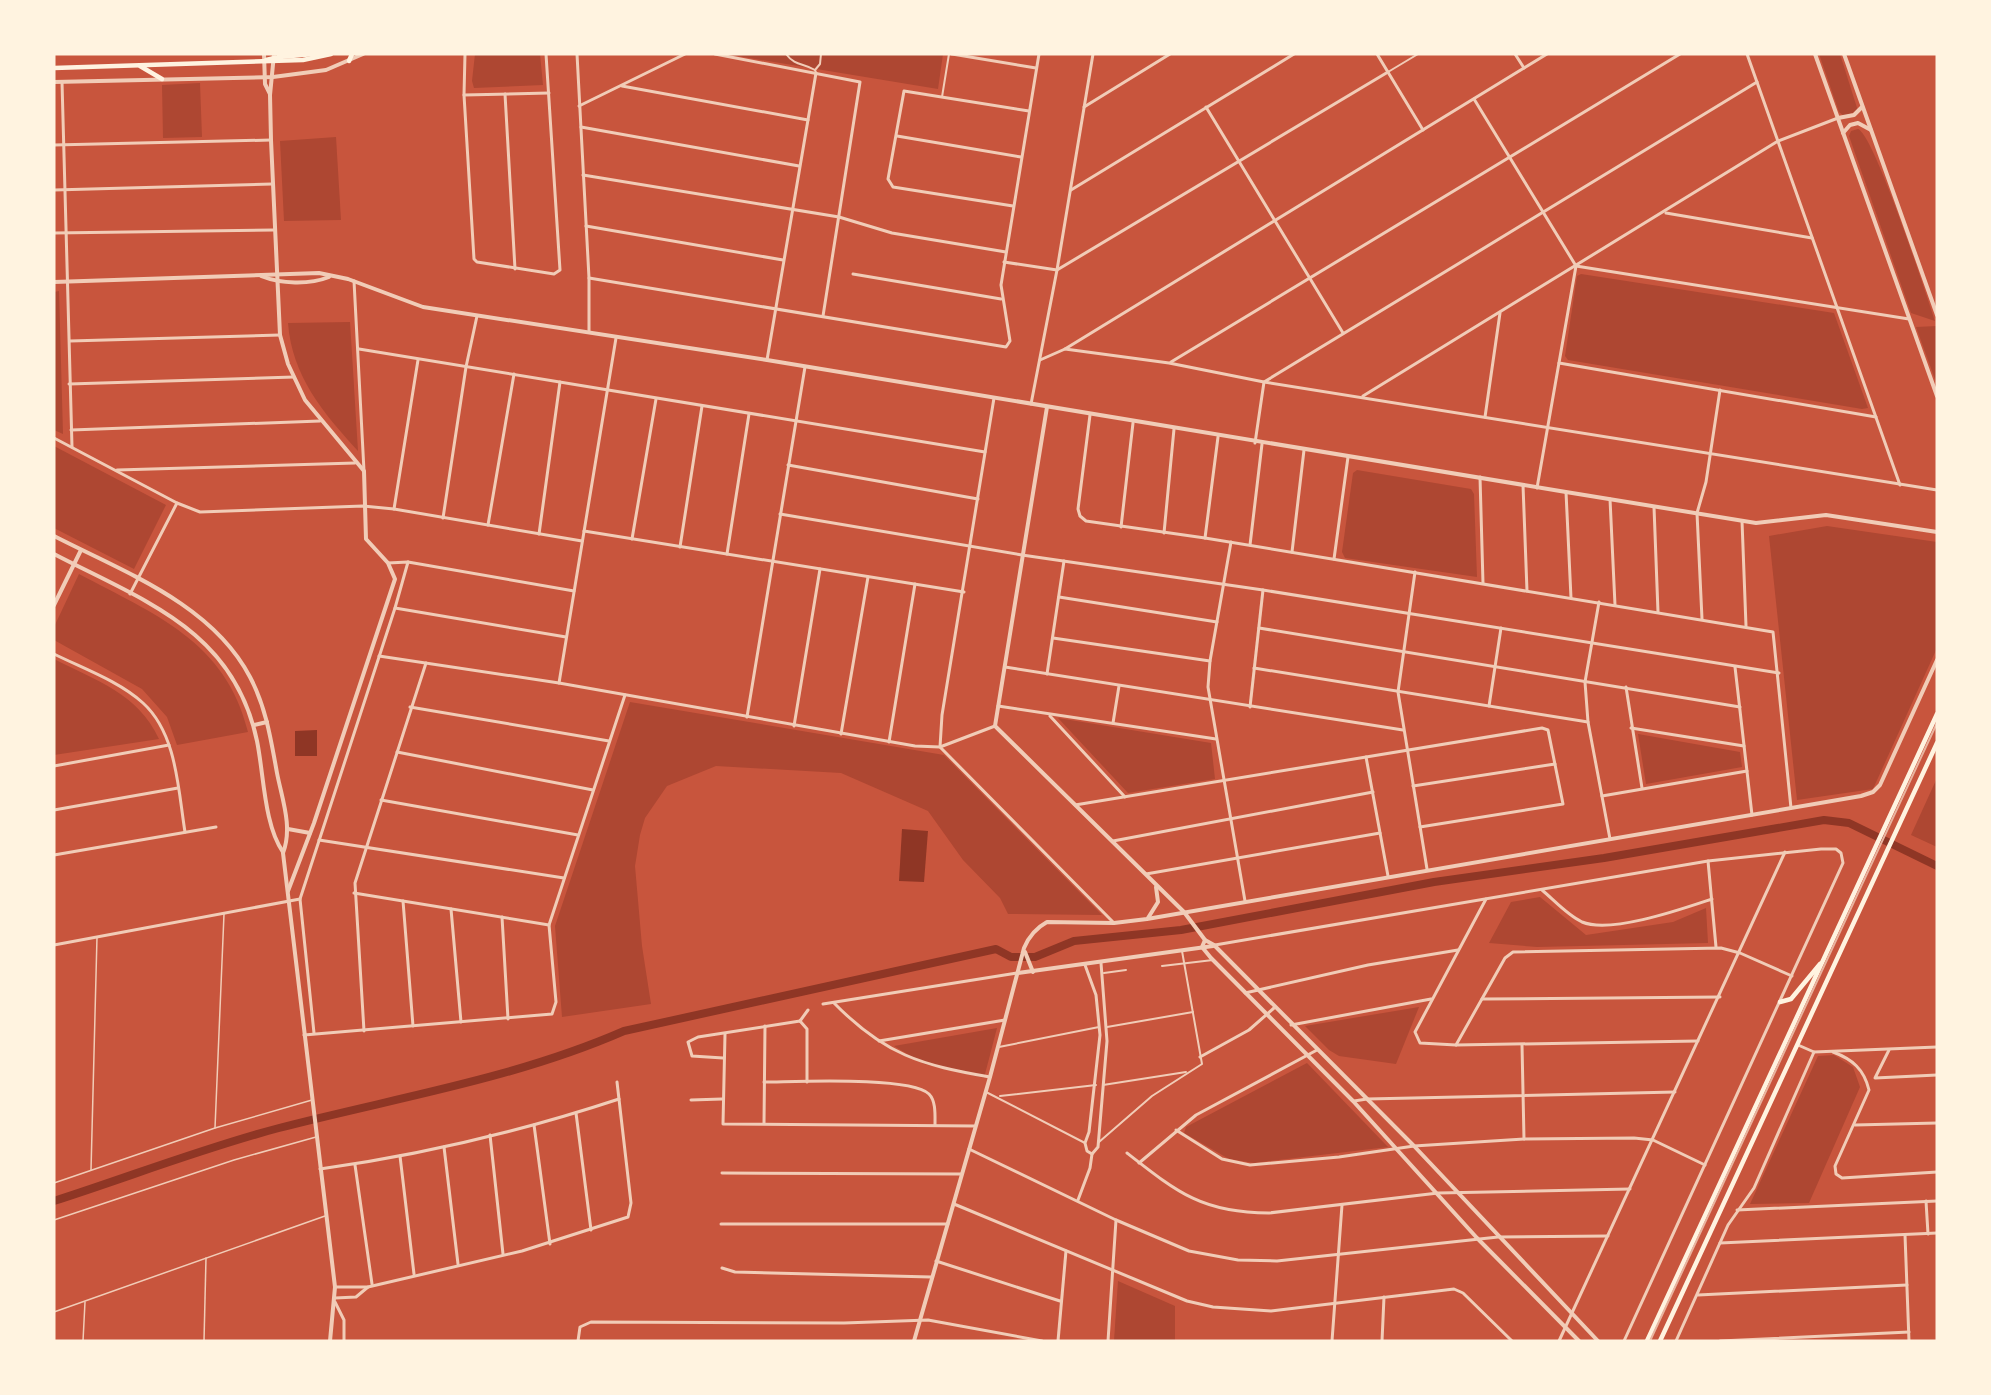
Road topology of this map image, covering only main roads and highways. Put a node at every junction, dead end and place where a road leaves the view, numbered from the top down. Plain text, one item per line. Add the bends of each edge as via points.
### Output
1 (314, 54) edge
2 (331, 54) edge
3 (352, 54) edge
4 (274, 58) edge
5 (348, 61) road end
6 (140, 66) junction
7 (54, 68) edge
8 (162, 79) road end
9 (1937, 714) edge
10 (1937, 743) edge
11 (1823, 962) junction
12 (1780, 1002) road end
13 (1647, 1341) edge
14 (1660, 1341) edge

1 - 4 main road
2 - 4 main road via 313,60
3 - 5 main road
4 - 6 main road via 264,62
6 - 7 main road
6 - 8 main road
9 - 11 main road
10 - 14 main road
11 - 12 main road via 1791,999
11 - 13 main road

